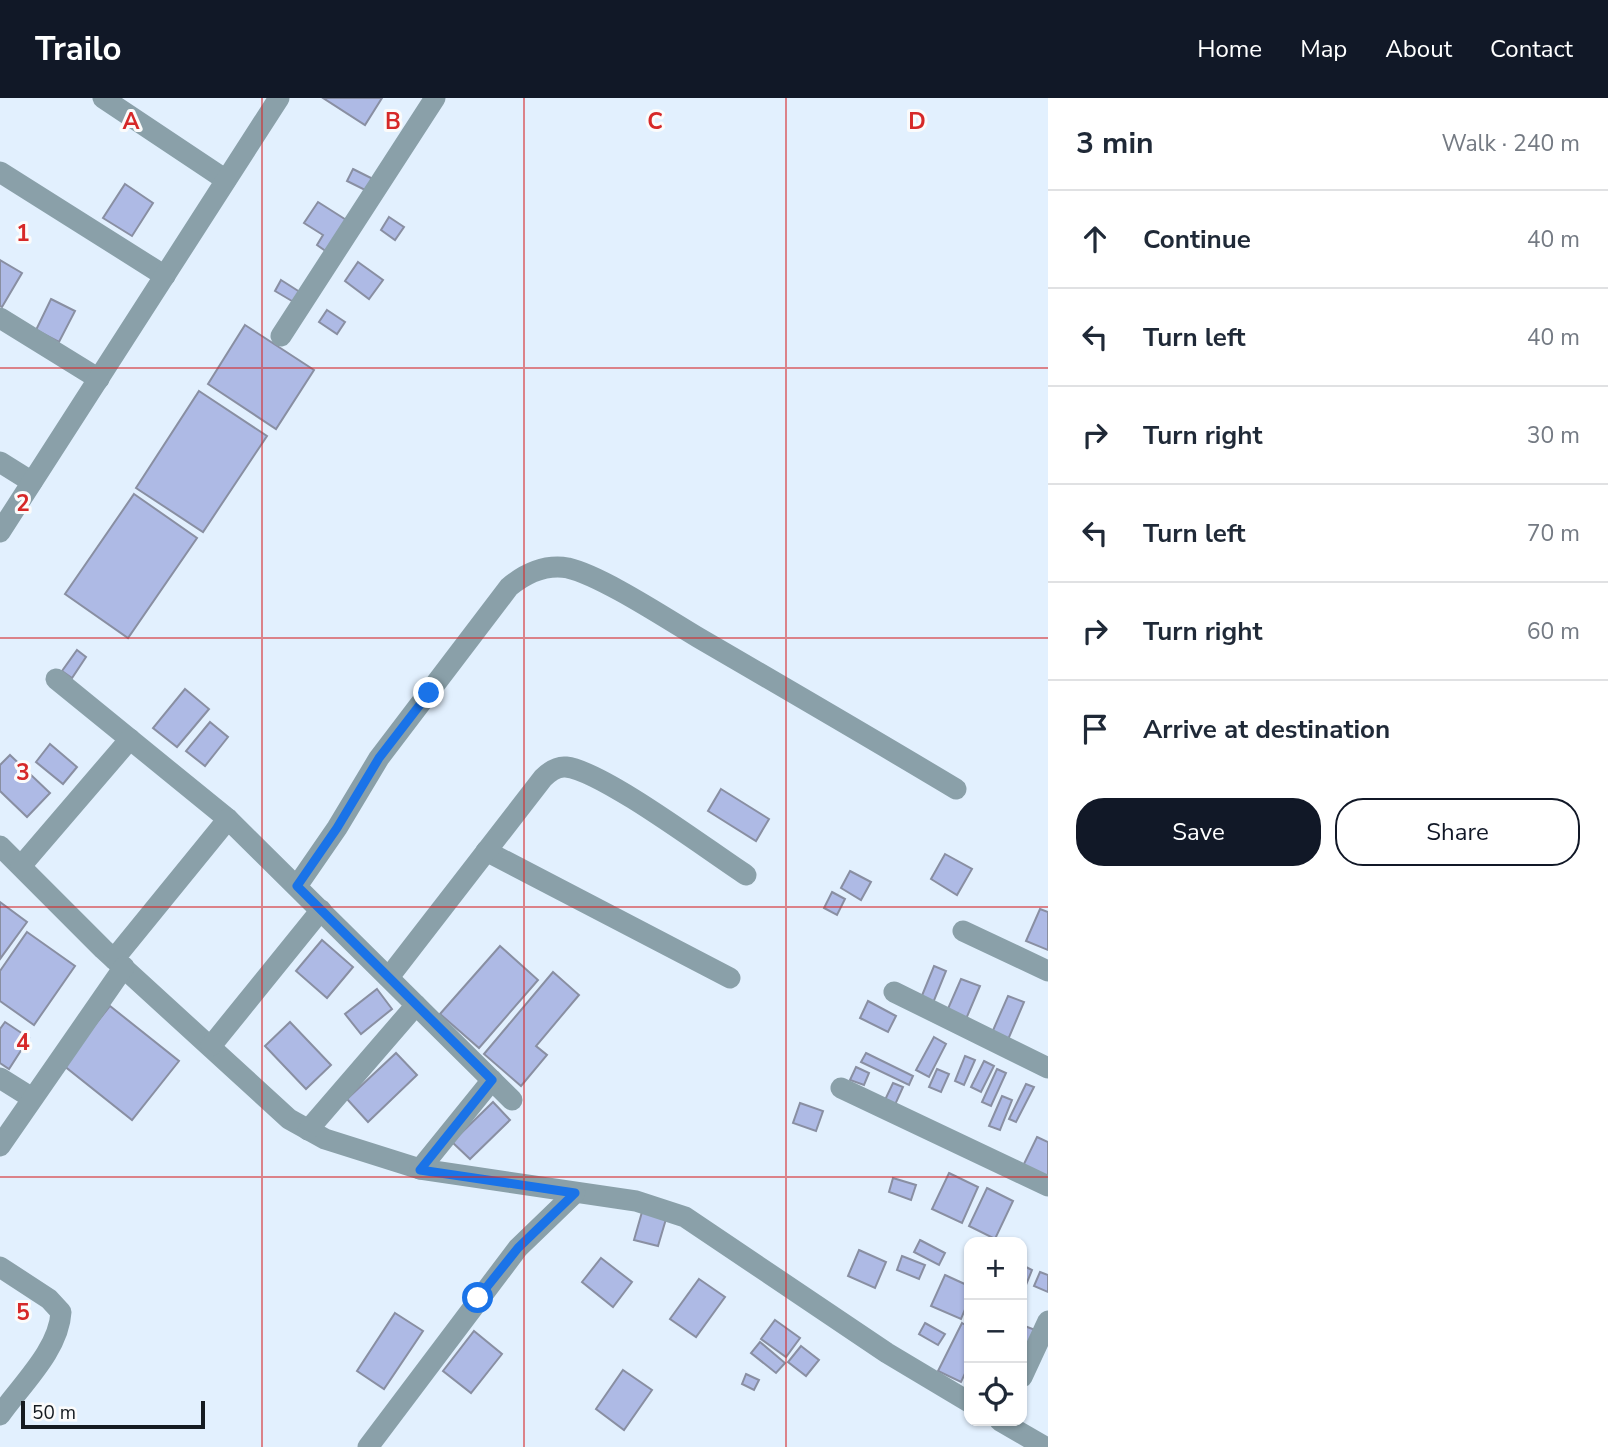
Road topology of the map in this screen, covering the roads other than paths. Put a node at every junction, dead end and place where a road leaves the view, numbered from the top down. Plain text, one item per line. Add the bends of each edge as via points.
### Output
1 (103, 98) edge
2 (279, 98) edge
3 (435, 98) edge
4 (0, 172) edge
5 (226, 180) junction
6 (165, 276) junction
7 (0, 318) edge
8 (281, 336) dead end
9 (99, 379) junction
10 (0, 462) edge
11 (32, 482) junction
12 (0, 532) edge
13 (56, 679) dead end
14 (130, 739) junction
15 (956, 789) dead end
16 (228, 819) junction
17 (0, 846) edge
18 (486, 851) junction
19 (21, 866) junction
20 (746, 875) dead end
21 (297, 886) junction
22 (321, 910) junction
23 (963, 932) dead end
24 (119, 963) junction
25 (1048, 971) edge
26 (388, 977) junction
27 (730, 978) dead end
28 (894, 992) dead end
29 (416, 1004) junction
30 (211, 1046) junction
31 (1048, 1068) edge
32 (0, 1078) edge
33 (492, 1080) junction
34 (841, 1088) dead end
35 (32, 1098) junction
36 (512, 1100) dead end
37 (308, 1130) junction
38 (0, 1146) edge
39 (420, 1170) junction
40 (1048, 1186) edge
41 (575, 1193) junction
42 (0, 1267) edge
43 (1048, 1321) edge
44 (1027, 1366) edge
45 (964, 1399) edge
46 (0, 1415) edge
47 (1009, 1426) edge
48 (368, 1447) edge
49 (1045, 1447) edge

1 - 5 street
2 - 5 street
3 - 8 street
4 - 6 street
5 - 6 street
6 - 9 street
7 - 9 street
9 - 11 street
10 - 11 street
11 - 12 street
13 - 14 street
14 - 16 street
14 - 19 street
15 - 21 street via 654,611 588,576 567,568 548,568 527,572 509,587 379,758
16 - 21 street
16 - 24 street
17 - 19 street
18 - 20 street via 543,778 563,766 599,779
18 - 26 street
18 - 27 street
19 - 24 street
21 - 22 street
22 - 26 street
22 - 30 street
23 - 25 street
24 - 30 street
24 - 35 street
26 - 29 street
28 - 31 street
29 - 33 street
29 - 37 street
30 - 37 street via 289,1119
32 - 35 street
33 - 36 street
33 - 39 street
34 - 40 street
35 - 38 street
37 - 39 street
39 - 41 street
41 - 45 street via 636,1201 684,1217
41 - 48 street via 518,1248
42 - 46 street via 61,1312 60,1328 51,1345
43 - 44 street
47 - 49 street

